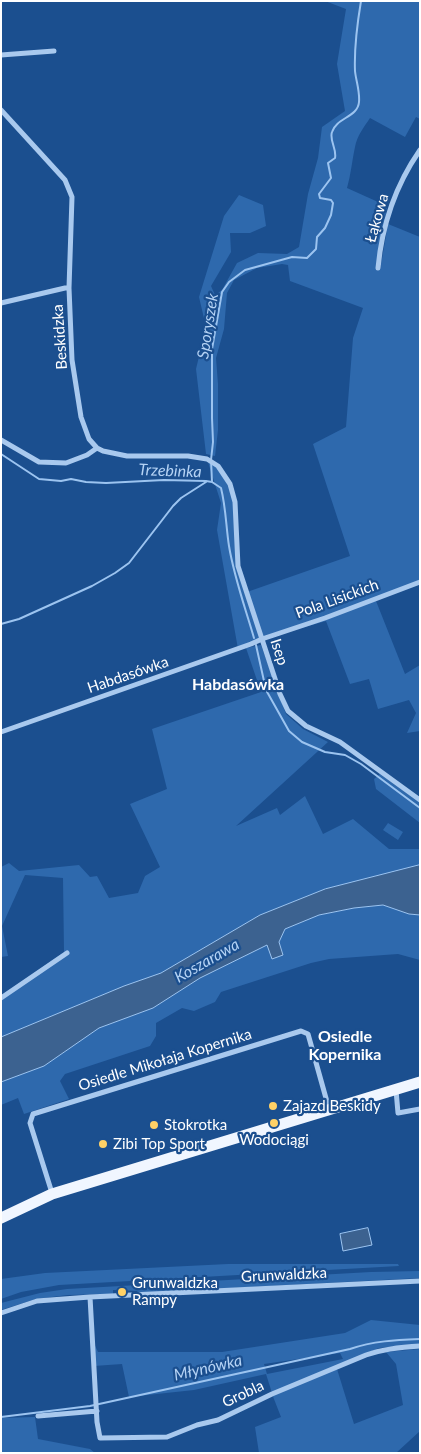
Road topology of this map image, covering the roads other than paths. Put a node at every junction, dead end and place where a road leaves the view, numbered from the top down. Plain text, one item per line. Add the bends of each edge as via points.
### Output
1 (54, 51) dead end
2 (1, 55) edge
3 (1, 110) edge
4 (420, 150) edge
5 (378, 268) dead end
6 (70, 288) junction
7 (1, 303) edge
8 (1, 440) edge
9 (97, 448) junction
10 (420, 582) edge
11 (262, 639) junction
12 (1, 732) edge
13 (420, 800) edge
14 (67, 953) dead end
15 (1, 998) edge
16 (420, 1082) edge
17 (396, 1090) junction
18 (420, 1109) edge
19 (330, 1110) junction
20 (52, 1194) junction
21 (1, 1218) edge
22 (420, 1282) edge
23 (90, 1297) junction
24 (1, 1314) edge
25 (420, 1346) edge
26 (97, 1411) junction
27 (38, 1416) dead end

1 - 2 street
3 - 6 street, Beskidzka via 65,180 70,190
4 - 5 street, Łąkowa via 391,203
6 - 7 street
6 - 9 street, Beskidzka via 72,360 81,417 89,440
8 - 9 street via 39,462 66,463
9 - 11 street, Isep via 127,456 206,459 224,474 235,502 238,566
10 - 11 street, Pola Lisickich
11 - 12 street, Habdasówka
11 - 13 street, Isep via 288,711 306,726 340,742
14 - 15 street
16 - 17 main road
17 - 18 street via 398,1113
17 - 19 main road
19 - 20 main road
19 - 20 street, Osiedle Mikołaja Kopernika via 308,1034 301,1030 33,1114 30,1123
20 - 21 main road
22 - 23 street, Grunwaldzka
23 - 24 street, Grunwaldzka via 37,1301
23 - 26 street, Grobla
25 - 26 street, Grobla via 402,1346 366,1356 218,1420 167,1437 100,1438
26 - 27 street

